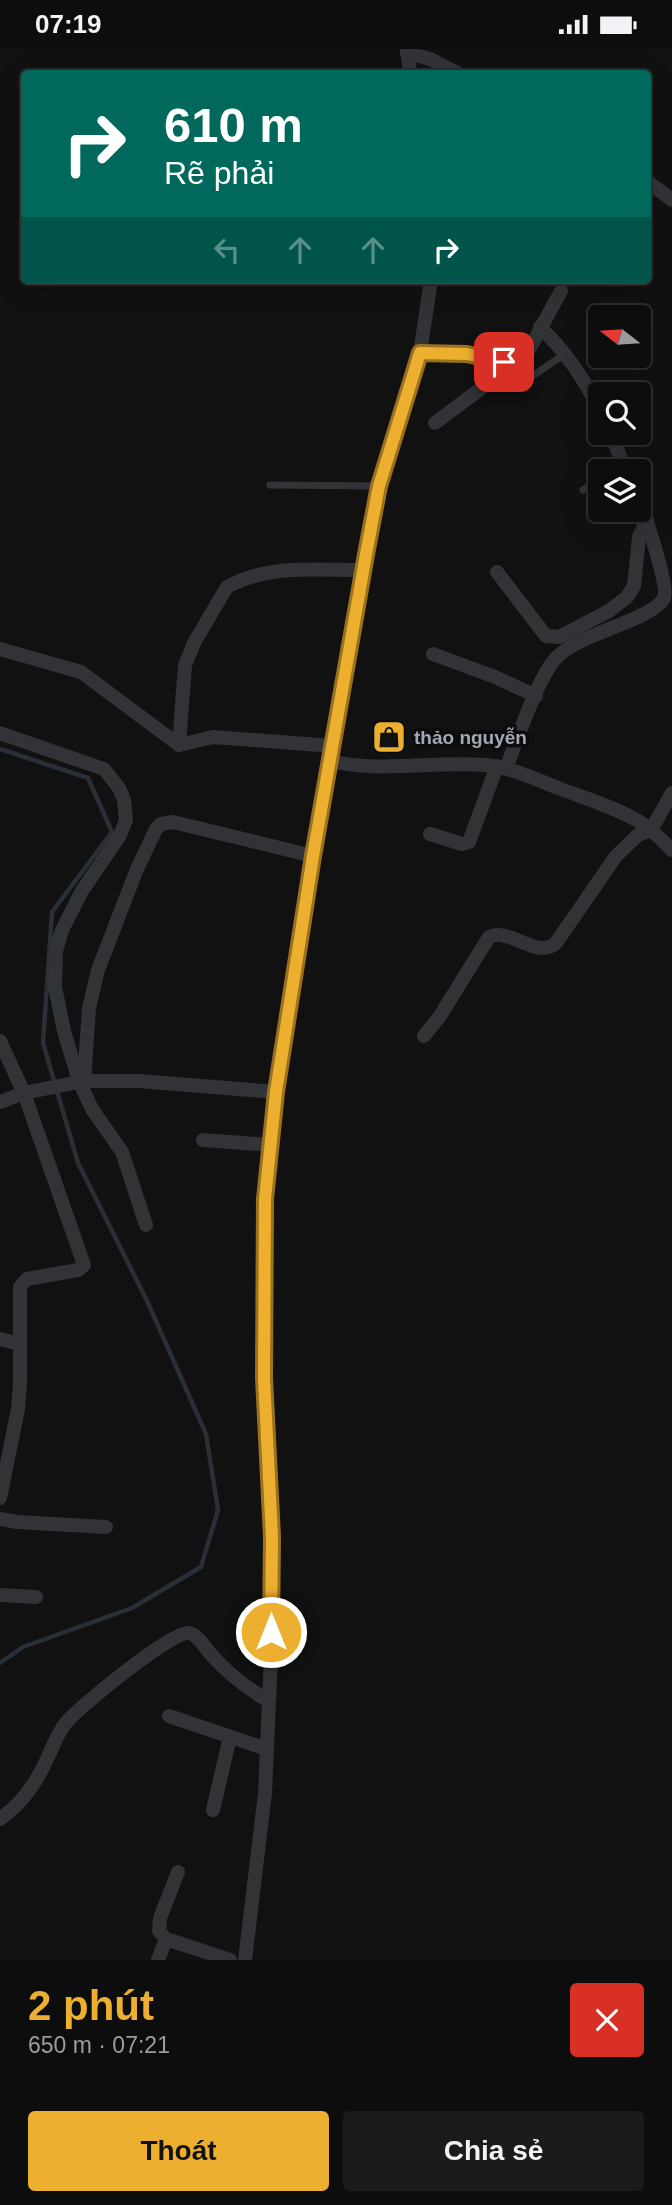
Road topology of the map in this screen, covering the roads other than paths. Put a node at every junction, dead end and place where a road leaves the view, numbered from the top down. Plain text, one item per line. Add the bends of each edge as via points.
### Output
1 (407, 51) edge
2 (410, 70) edge
3 (451, 70) edge
4 (651, 184) edge
5 (672, 199) edge
6 (430, 284) edge
7 (561, 291) dead end
8 (540, 327) junction
9 (420, 353) junction
10 (566, 353) junction
11 (515, 363) junction
12 (531, 377) dead end
13 (588, 388) edge
14 (435, 423) dead end
15 (270, 485) dead end
16 (379, 486) junction
17 (588, 486) edge
18 (583, 490) dead end
19 (646, 522) edge
20 (647, 522) edge
21 (363, 570) junction
22 (497, 572) dead end
23 (0, 649) edge
24 (433, 654) dead end
25 (536, 696) junction
26 (0, 733) edge
27 (179, 745) junction
28 (333, 746) junction
29 (330, 761) junction
30 (501, 767) junction
31 (672, 793) edge
32 (651, 830) junction
33 (430, 834) dead end
34 (672, 850) edge
35 (313, 856) junction
36 (424, 1036) dead end
37 (0, 1041) edge
38 (77, 1082) junction
39 (30, 1092) junction
40 (276, 1092) junction
41 (0, 1102) edge
42 (203, 1140) dead end
43 (271, 1145) junction
44 (146, 1225) dead end
45 (0, 1339) edge
46 (20, 1344) junction
47 (0, 1498) edge
48 (0, 1519) edge
49 (106, 1527) dead end
50 (0, 1595) edge
51 (36, 1597) dead end
52 (269, 1702) junction
53 (169, 1716) dead end
54 (230, 1737) junction
55 (267, 1749) junction
56 (213, 1810) dead end
57 (0, 1819) edge
58 (177, 1872) dead end
59 (166, 1940) junction
60 (158, 1960) edge
61 (230, 1960) edge
62 (245, 1960) edge

1 - 2 street
1 - 3 street
4 - 5 street
6 - 9 street
7 - 8 street
8 - 10 street
8 - 11 street via 525,357
9 - 11 street via 467,354
9 - 16 street
10 - 12 lane
10 - 13 street
11 - 14 street
15 - 16 lane
16 - 21 street
17 - 18 lane
19 - 22 street via 639,537 634,586 627,597 559,637 546,636
20 - 25 street via 663,583 661,602 567,649 550,667
21 - 27 street via 279,571 227,587 185,665
21 - 28 street
23 - 27 street via 81,672
24 - 25 street
25 - 30 street
26 - 38 street via 104,769 124,800 126,820 120,835 70,911 56,951 58,1007
27 - 28 street via 226,737
28 - 29 street
29 - 30 street via 370,767
29 - 35 street
30 - 32 street via 594,801
30 - 33 street via 469,842
31 - 32 street
32 - 34 street
32 - 36 street via 638,835 616,856 551,947 499,934 489,937
35 - 38 street via 173,821 161,824 136,869 98,971
35 - 40 street
37 - 39 street
38 - 39 street
38 - 40 street via 139,1081
38 - 44 street via 122,1151
39 - 41 street
39 - 46 street via 84,1265 23,1281 19,1291
40 - 43 street
42 - 43 street
43 - 52 street via 265,1199 264,1337 272,1537
45 - 46 street
46 - 47 street via 18,1409
48 - 49 street
50 - 51 street
52 - 55 street
52 - 57 street via 231,1675 197,1637 181,1634 72,1715 35,1784
53 - 54 street
54 - 55 street
54 - 56 street
55 - 62 street
58 - 59 street via 160,1918 159,1931
59 - 60 street
59 - 61 street

